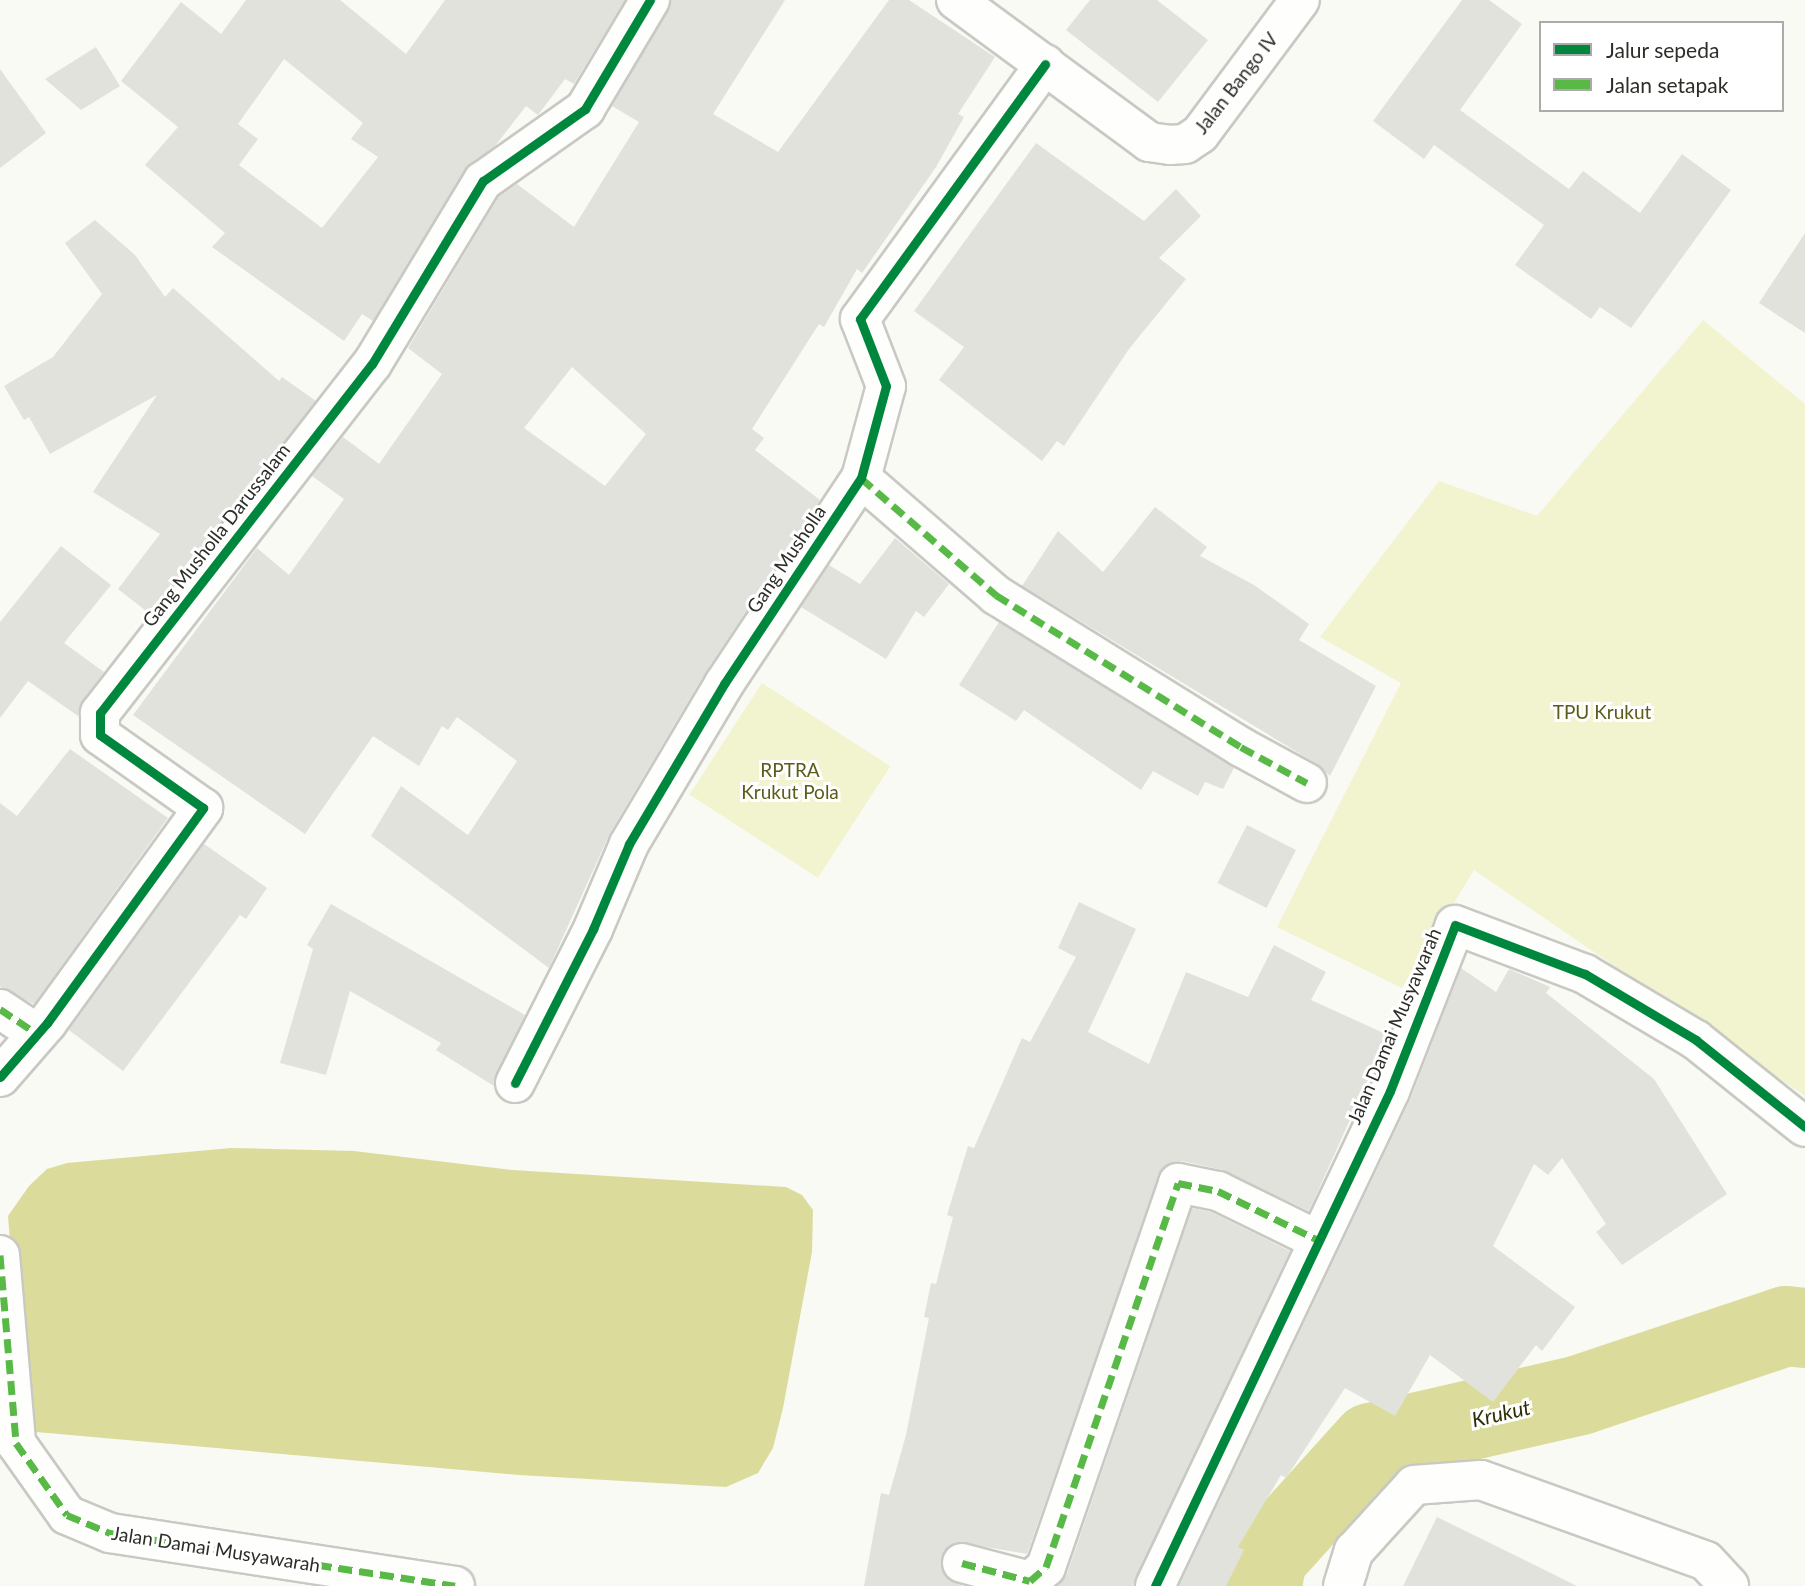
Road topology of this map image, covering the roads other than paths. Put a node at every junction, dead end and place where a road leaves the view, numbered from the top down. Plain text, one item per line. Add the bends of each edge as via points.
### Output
1 (650, 0) edge
2 (956, 0) edge
3 (1300, 0) edge
4 (1045, 64) junction
5 (861, 478) junction
6 (1307, 783) dead end
7 (0, 1009) edge
8 (36, 1033) junction
9 (0, 1077) edge
10 (514, 1083) dead end
11 (1805, 1126) edge
12 (1316, 1239) junction
13 (0, 1255) edge
14 (962, 1563) dead end
15 (455, 1586) edge
16 (1155, 1586) edge
17 (1343, 1586) edge
18 (1729, 1586) edge

1 - 8 street, Gang Musholla Darussalam via 584,109 483,181 372,364 100,713 100,735 203,808
2 - 4 street, Jalan Bango IV
3 - 4 street, Jalan Bango IV via 1200,134 1185,145 1149,142
4 - 5 street, Gang Musholla via 860,319 886,386
5 - 6 street via 996,595
5 - 10 street, Gang Musholla via 724,684 629,844 593,929
7 - 8 street
8 - 9 street, Gang Musholla Darussalam
11 - 12 street, Jalan Damai Musyawarah via 1696,1040 1585,974 1455,925 1390,1091
12 - 14 street via 1218,1191 1178,1183 1046,1567 1030,1581
12 - 16 street, Jalan Damai Musyawarah
13 - 15 street, Jalan Damai Musyawarah via 14,1432 67,1515 110,1533
17 - 18 street via 1354,1552 1414,1485 1481,1480 1706,1561

